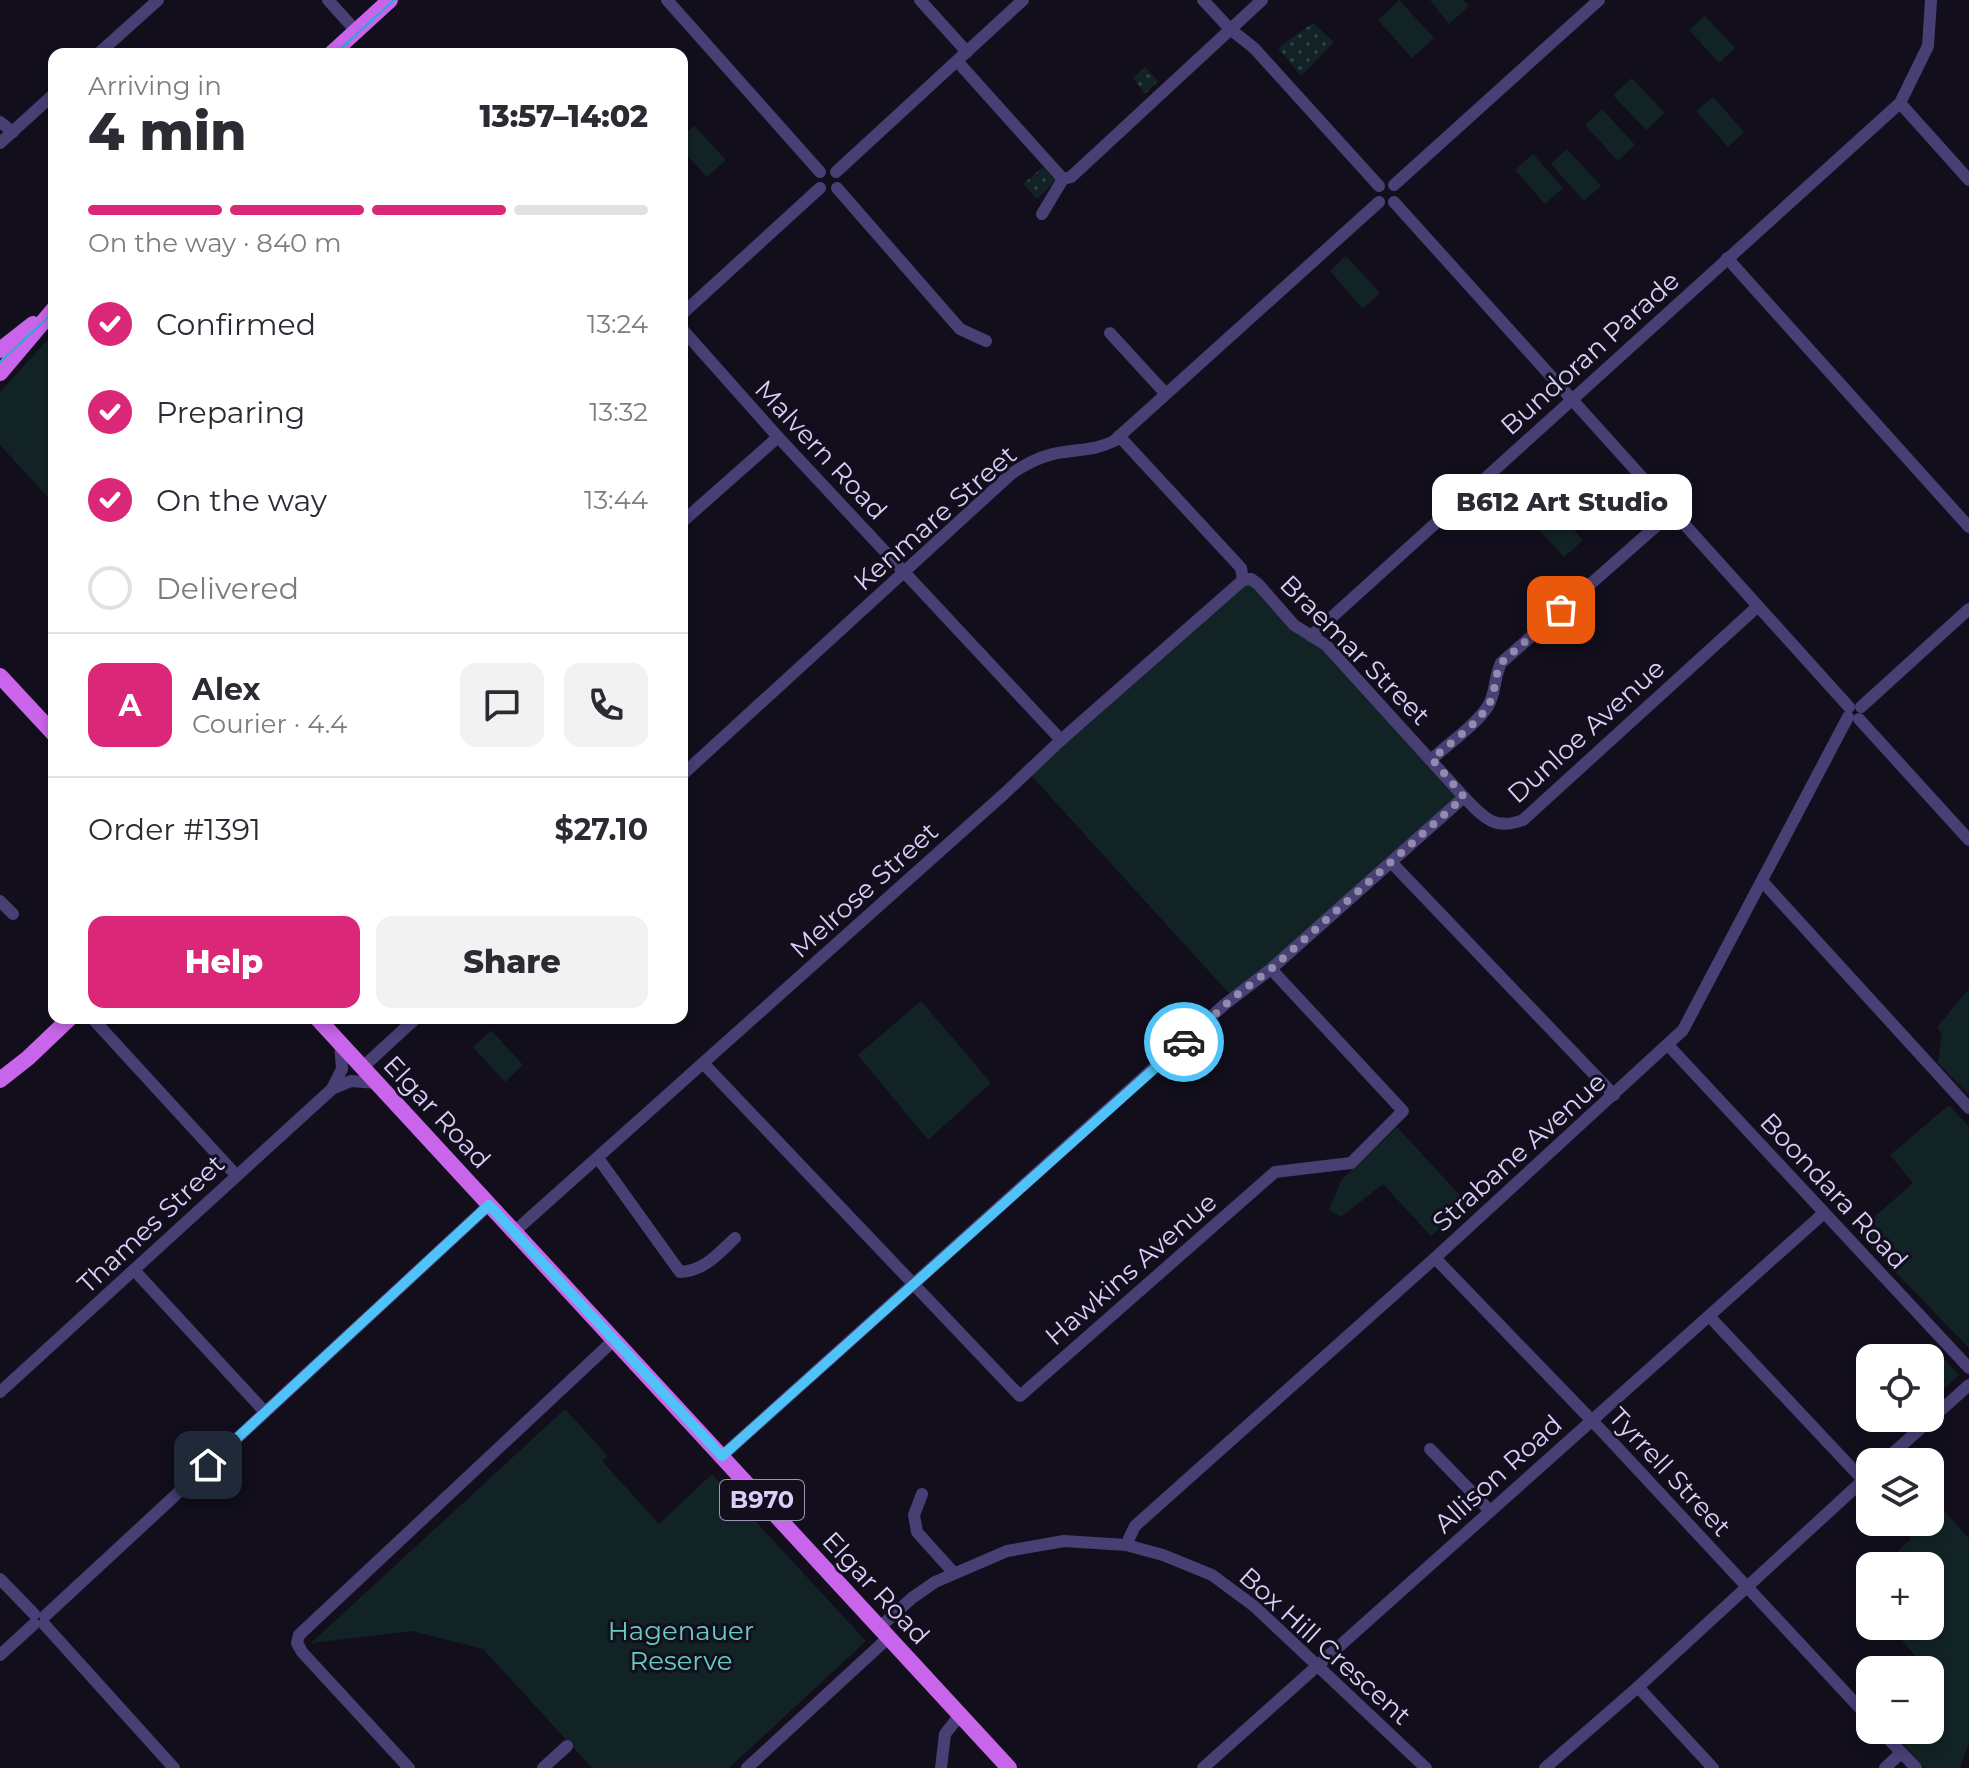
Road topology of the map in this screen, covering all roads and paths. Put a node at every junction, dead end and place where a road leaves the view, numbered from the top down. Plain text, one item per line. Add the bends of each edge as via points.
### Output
1 (158, 0) edge
2 (328, 0) edge
3 (390, 0) edge
4 (667, 0) edge
5 (920, 0) edge
6 (1023, 0) edge
7 (1203, 0) edge
8 (1262, 0) edge
9 (1599, 0) edge
10 (1931, 0) edge
11 (1230, 29) junction
12 (356, 31) junction
13 (105, 48) edge
14 (338, 48) edge
15 (962, 57) junction
16 (48, 100) edge
17 (1900, 103) junction
18 (0, 122) edge
19 (13, 132) junction
20 (0, 143) edge
21 (820, 172) junction
22 (836, 172) junction
23 (1063, 179) junction
24 (1969, 180) edge
25 (1394, 185) junction
26 (1379, 186) junction
27 (820, 188) junction
28 (837, 188) junction
29 (1379, 202) junction
30 (1394, 202) junction
31 (1042, 214) dead end
32 (1727, 258) junction
33 (688, 309) edge
34 (48, 314) edge
35 (48, 316) edge
36 (1110, 333) dead end
37 (688, 336) edge
38 (986, 341) dead end
39 (0, 350) edge
40 (0, 373) edge
41 (1165, 393) junction
42 (1572, 400) junction
43 (1119, 436) junction
44 (778, 437) junction
45 (1671, 513) junction
46 (688, 517) edge
47 (1969, 527) edge
48 (904, 572) junction
49 (1243, 580) junction
50 (1757, 607) junction
51 (1969, 609) edge
52 (1311, 636) junction
53 (0, 676) edge
54 (1854, 713) junction
55 (48, 728) edge
56 (1061, 740) junction
57 (1432, 759) junction
58 (688, 770) edge
59 (1464, 797) junction
60 (1969, 840) edge
61 (1391, 862) junction
62 (1762, 881) junction
63 (0, 901) edge
64 (13, 914) dead end
65 (1271, 969) junction
66 (64, 1024) edge
67 (98, 1024) edge
68 (323, 1024) edge
69 (410, 1024) edge
70 (340, 1043) junction
71 (1668, 1045) junction
72 (703, 1063) junction
73 (363, 1067) junction
74 (0, 1080) edge
75 (378, 1083) junction
76 (332, 1089) junction
77 (1614, 1095) junction
78 (1969, 1108) edge
79 (598, 1158) junction
80 (236, 1175) junction
81 (489, 1205) junction
82 (1824, 1213) junction
83 (514, 1232) junction
84 (735, 1238) dead end
85 (1435, 1258) junction
86 (675, 1268) junction
87 (134, 1270) junction
88 (665, 1277) dead end
89 (915, 1285) junction
90 (1709, 1316) junction
91 (614, 1340) junction
92 (1969, 1368) edge
93 (1969, 1385) edge
94 (0, 1392) edge
95 (265, 1412) junction
96 (1592, 1420) junction
97 (1899, 1448) edge
98 (1430, 1449) dead end
99 (722, 1456) junction
100 (1856, 1467) edge
101 (1856, 1486) edge
102 (922, 1494) dead end
103 (1490, 1511) junction
104 (1126, 1545) junction
105 (953, 1572) junction
106 (0, 1579) edge
107 (1747, 1586) junction
108 (39, 1620) junction
109 (884, 1632) junction
110 (0, 1655) edge
111 (1318, 1666) junction
112 (1638, 1687) junction
113 (1856, 1704) edge
114 (960, 1715) junction
115 (1893, 1744) edge
116 (567, 1746) dead end
117 (1901, 1753) junction
118 (170, 1763) edge
119 (155, 1768) edge
120 (409, 1768) edge
121 (543, 1768) edge
122 (747, 1768) edge
123 (941, 1768) edge
124 (1009, 1768) edge
125 (1203, 1768) edge
126 (1426, 1768) edge
127 (1545, 1768) edge
128 (1713, 1768) edge
129 (1885, 1768) edge
130 (1916, 1768) edge

1 - 13 street
2 - 12 street
3 - 12 main road
4 - 21 street
5 - 15 street
6 - 15 street
7 - 11 street
8 - 11 street
9 - 25 street
10 - 17 street via 1928,46
11 - 23 street
11 - 26 street via 1254,48
12 - 14 main road
15 - 22 street
15 - 23 street
16 - 19 street
17 - 24 street
17 - 32 street, Bundoran Parade
18 - 19 street
19 - 20 street
21 - 22 street
21 - 27 street
22 - 28 street
23 - 31 street
25 - 26 street
25 - 30 street
26 - 29 street
27 - 28 street
27 - 33 street
28 - 38 street via 960,329
29 - 30 street
29 - 41 street, Kenmare Street
30 - 42 street
32 - 42 street, Bundoran Parade
32 - 47 street
34 - 39 main road
35 - 40 main road
36 - 41 street
37 - 44 street, Malvern Road
41 - 43 street, Kenmare Street
42 - 45 street
42 - 52 street, Bundoran Parade
43 - 48 street, Kenmare Street via 1100,448 1026,464
43 - 49 street, Braemar Street via 1241,568
44 - 46 street
44 - 48 street, Malvern Road
45 - 50 street
45 - 57 street via 1501,663 1485,710
48 - 56 street, Malvern Road
48 - 58 street, Kenmare Street
49 - 52 street, Braemar Street via 1258,584 1294,625
49 - 56 street, Melrose Street
50 - 54 street
50 - 59 street, Dunloe Avenue via 1523,820 1507,826 1485,819
51 - 54 street, Strabane Avenue
52 - 57 street, Braemar Street via 1326,645
53 - 55 main road
54 - 60 street
54 - 62 street, Strabane Avenue
56 - 72 street, Melrose Street
57 - 59 street, Braemar Street
59 - 61 street, Dunloe Avenue
61 - 65 street, Dunloe Avenue
61 - 77 street
62 - 71 street, Strabane Avenue via 1683,1030
62 - 78 street
63 - 64 street
65 - 89 street, Dunloe Avenue via 1224,1005
65 - 89 street, Hawkins Avenue via 1403,1111 1351,1163 1275,1172 1020,1396
66 - 74 main road
67 - 80 street
68 - 70 main road, Elgar Road / B970
69 - 73 street
70 - 73 main road, Elgar Road / B970
70 - 76 street via 342,1069
71 - 77 street, Strabane Avenue
71 - 82 street, Boondara Road
72 - 79 street, Melrose Street
72 - 89 street
73 - 75 main road, Elgar Road / B970
75 - 76 street via 351,1081
75 - 81 main road, Elgar Road / B970
76 - 80 street, Thames Street
77 - 85 street, Strabane Avenue
79 - 83 street, Melrose Street
79 - 86 street
80 - 87 street, Thames Street
81 - 83 main road, Elgar Road / B970
81 - 95 street
82 - 90 street, Allison Road
82 - 92 street, Boondara Road
83 - 91 main road, Elgar Road / B970
84 - 86 street via 694,1272
85 - 96 street, Tyrrell Street
85 - 104 street, Strabane Avenue via 1135,1526
86 - 88 street
87 - 94 street, Thames Street
87 - 95 street
89 - 99 street, Dunloe Avenue
90 - 96 street, Allison Road
90 - 100 street
91 - 99 main road, Elgar Road / B970
91 - 120 street via 299,1635 302,1652
93 - 97 street
95 - 108 street
96 - 103 street, Allison Road
96 - 107 street, Tyrrell Street
98 - 103 street
99 - 109 main road, Elgar Road / B970
101 - 107 street
102 - 105 street via 914,1515 917,1532
103 - 111 street, Allison Road
104 - 105 street, Box Hill Crescent via 1064,1541 1007,1551
104 - 111 street, Box Hill Crescent via 1212,1575
105 - 109 street, Box Hill Crescent via 912,1598
106 - 108 street
107 - 112 street
107 - 113 street, Tyrrell Street
108 - 110 street
108 - 118 street
109 - 114 main road, Elgar Road / B970
109 - 122 street, Box Hill Crescent
111 - 125 street, Allison Road
111 - 126 street, Box Hill Crescent
112 - 127 street
112 - 128 street
114 - 123 street via 945,1734
114 - 124 main road, Elgar Road / B970
115 - 117 street
116 - 121 street
117 - 129 street
117 - 130 street
118 - 119 street

